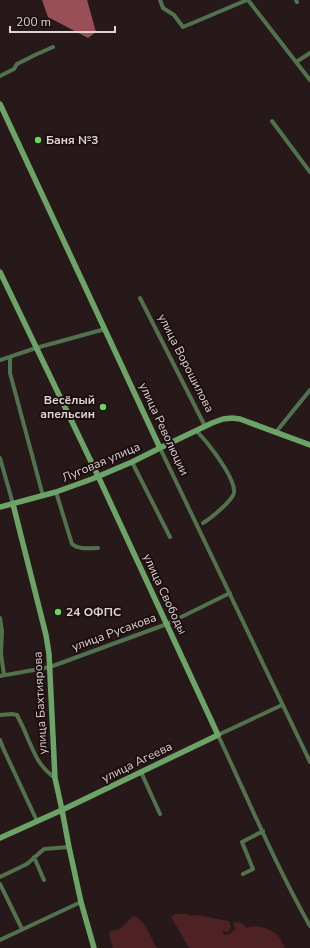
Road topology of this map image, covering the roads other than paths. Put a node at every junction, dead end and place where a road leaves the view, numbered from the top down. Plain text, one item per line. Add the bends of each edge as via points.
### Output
1 (160, 0) edge
2 (247, 0) edge
3 (53, 47) dead end
4 (310, 53) edge
5 (296, 62) junction
6 (0, 76) edge
7 (310, 80) edge
8 (0, 104) edge
9 (272, 121) dead end
10 (310, 172) edge
11 (0, 272) edge
12 (140, 298) dead end
13 (105, 329) junction
14 (36, 348) junction
15 (10, 358) junction
16 (0, 360) edge
17 (310, 390) edge
18 (205, 426) junction
19 (196, 430) junction
20 (276, 432) junction
21 (310, 444) edge
22 (160, 448) junction
23 (0, 458) edge
24 (132, 462) junction
25 (98, 476) junction
26 (56, 492) junction
27 (43, 496) junction
28 (13, 504) junction
29 (0, 507) edge
30 (203, 523) dead end
31 (170, 537) dead end
32 (98, 548) dead end
33 (230, 593) junction
34 (0, 618) edge
35 (167, 624) junction
36 (50, 667) junction
37 (2, 676) edge
38 (282, 705) junction
39 (0, 715) edge
40 (218, 735) junction
41 (0, 740) edge
42 (310, 762) edge
43 (141, 772) junction
44 (55, 778) junction
45 (62, 810) junction
46 (160, 814) dead end
47 (38, 820) junction
48 (263, 832) junction
49 (0, 838) edge
50 (69, 847) junction
51 (34, 857) junction
52 (243, 874) dead end
53 (0, 877) edge
54 (44, 880) dead end
55 (0, 884) edge
56 (81, 902) junction
57 (310, 926) edge
58 (22, 929) junction
59 (0, 940) edge
60 (94, 948) edge

1 - 2 street via 163,8 174,15 183,27
2 - 5 street
3 - 6 street via 17,64 14,69
4 - 5 street
5 - 7 street
8 - 13 main road, улица Революции
9 - 10 street
11 - 14 main road, улица Свободы
12 - 18 street, улица Ворошилова
13 - 14 street
13 - 22 main road, улица Революции
14 - 15 street
14 - 25 main road, улица Свободы
15 - 16 street
15 - 27 street via 10,373
17 - 20 street
18 - 19 main road, Луговая улица
18 - 20 main road, улица Ворошилова via 232,418
19 - 22 main road, Луговая улица
19 - 30 street via 219,459 234,488 234,495
20 - 21 main road, улица Ворошилова
22 - 24 main road, Луговая улица
22 - 33 street, улица Революции
23 - 28 street, улица Бахтиярова
24 - 25 main road, Луговая улица
24 - 31 street
25 - 26 main road, Луговая улица
25 - 35 main road, улица Свободы
26 - 27 main road, Луговая улица
26 - 32 street via 72,544 79,548
27 - 28 main road, Луговая улица
28 - 29 main road, Луговая улица
28 - 36 main road, улица Бахтиярова via 46,635
33 - 35 street, улица Русакова
33 - 38 street, улица Революции
34 - 37 street
35 - 36 street, улица Русакова
35 - 40 main road, улица Свободы
36 - 37 street, улица Русакова
36 - 44 main road, улица Бахтиярова
38 - 40 street, улица Агеева
38 - 42 street, улица Революции
39 - 44 street via 17,715 35,757
40 - 43 main road, улица Агеева
40 - 48 street, улица Свободы
41 - 47 street
43 - 45 main road, улица Агеева
43 - 46 street
44 - 45 main road, улица Бахтиярова
45 - 47 main road, улица Агеева
45 - 50 main road, улица Бахтиярова
47 - 49 main road, улица Агеева
48 - 52 street via 242,842 253,869
48 - 57 street, улица Свободы
50 - 51 street via 44,849
50 - 56 main road, улица Бахтиярова
51 - 53 street via 27,864
51 - 54 street
55 - 58 street
56 - 58 street
56 - 60 main road, улица Бахтиярова
58 - 59 street

